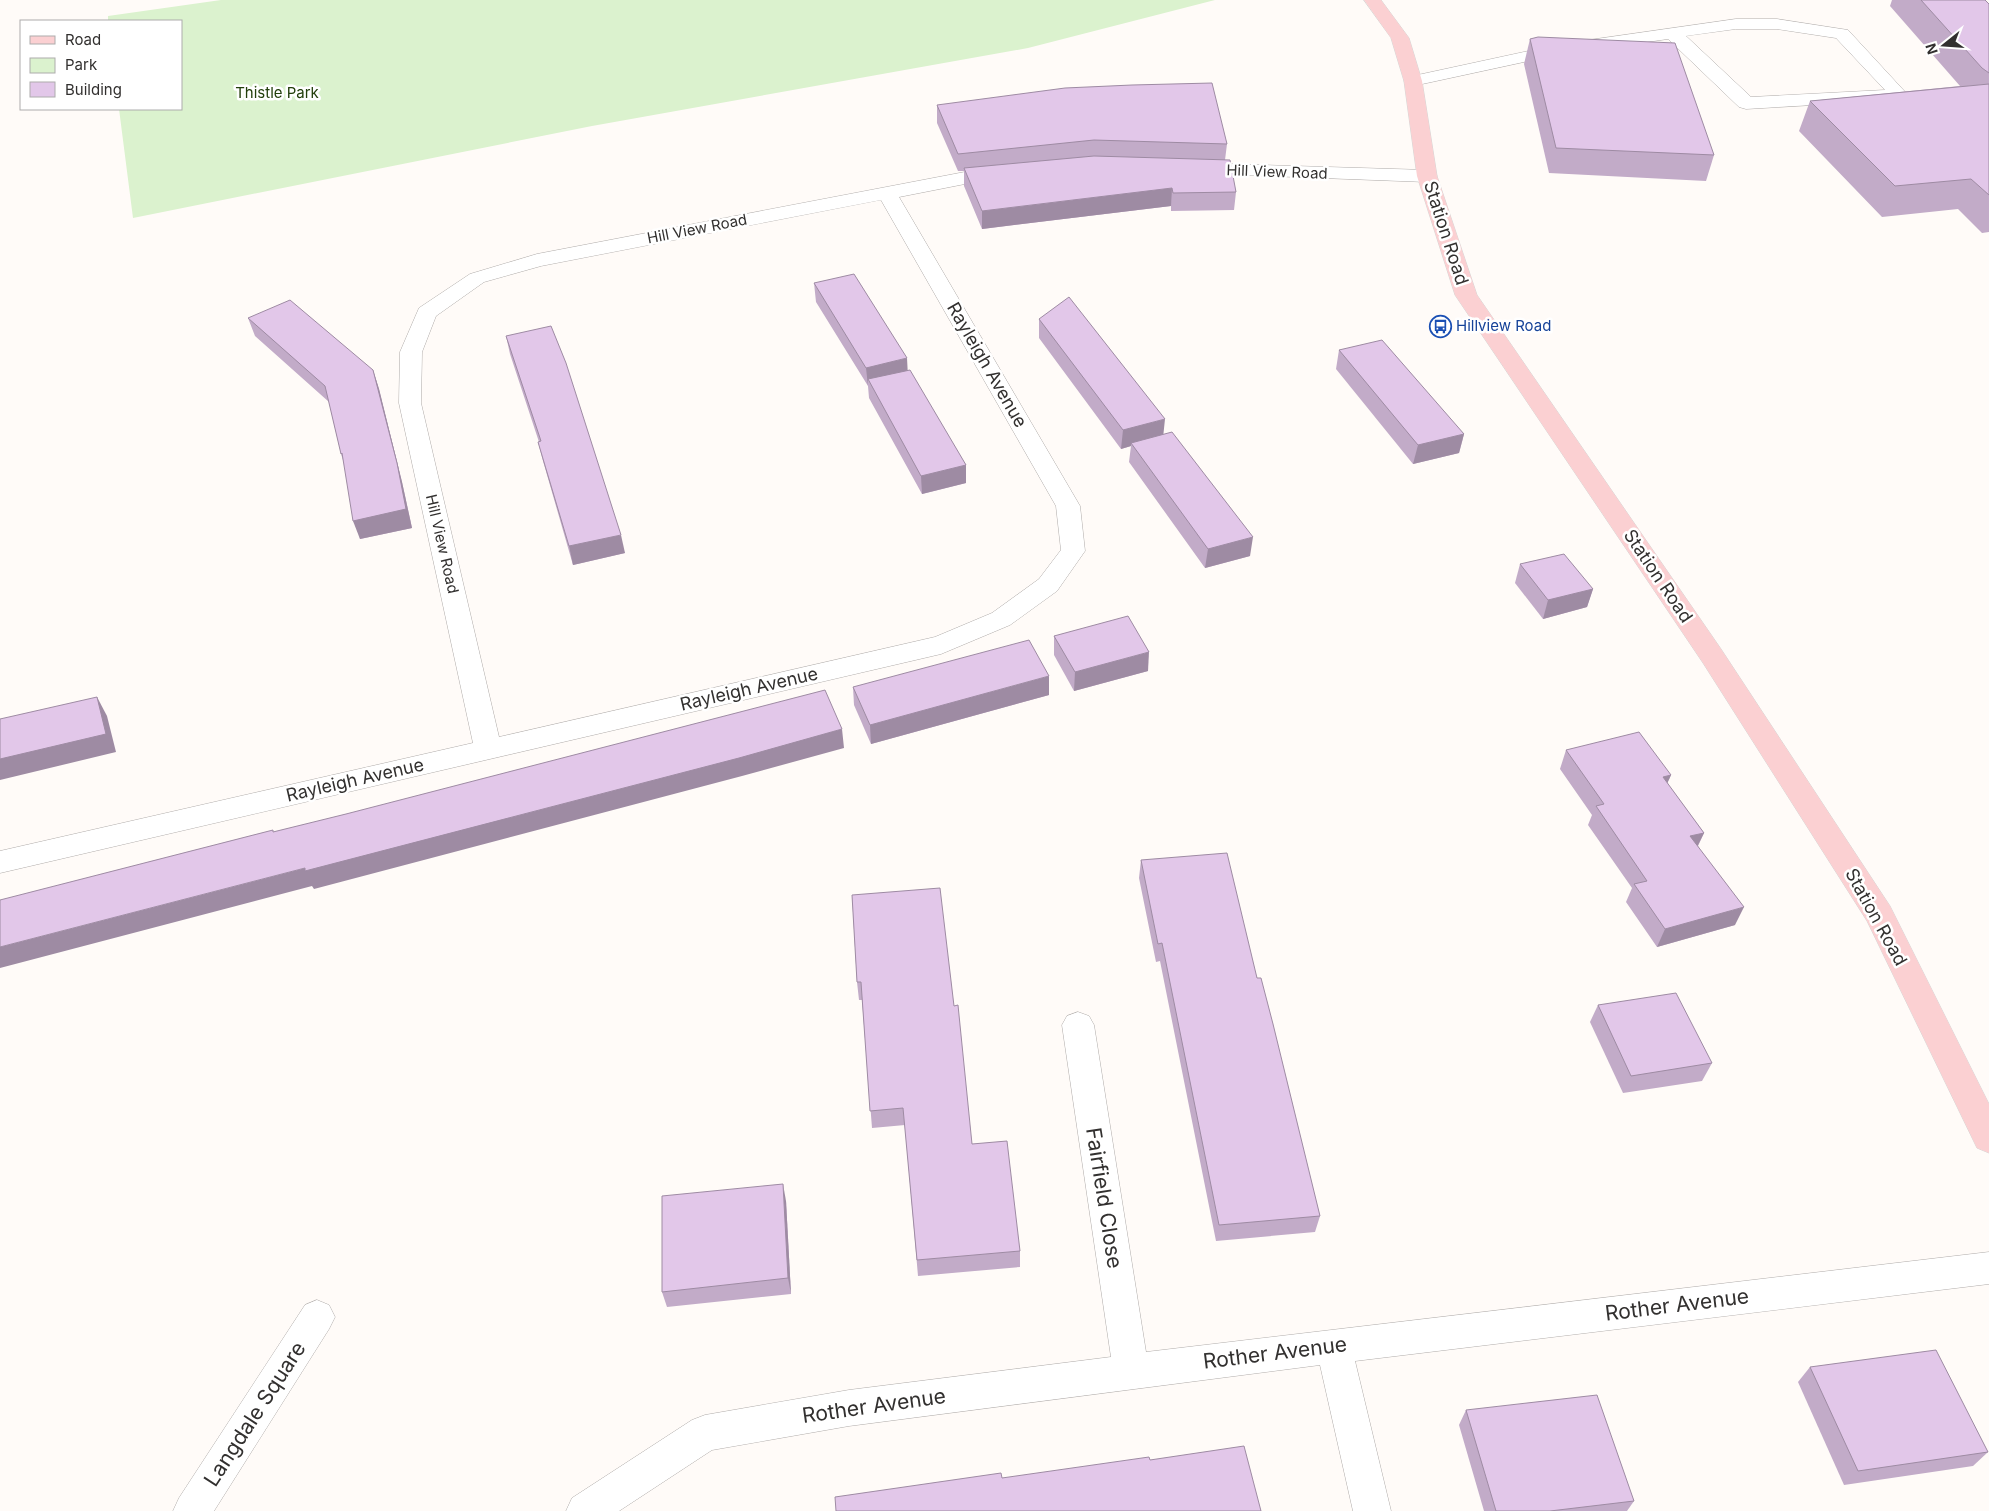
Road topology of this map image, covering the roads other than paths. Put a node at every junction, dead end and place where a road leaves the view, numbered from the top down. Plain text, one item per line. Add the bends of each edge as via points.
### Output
1 (1372, 0) edge
2 (1671, 32) junction
3 (1413, 81) junction
4 (1172, 169) edge
5 (1018, 173) edge
6 (1427, 176) junction
7 (887, 193) junction
8 (488, 750) junction
9 (0, 862) edge
10 (1078, 1025) dead end
11 (1989, 1138) edge
12 (1989, 1268) edge
13 (317, 1317) dead end
14 (1334, 1346) junction
15 (1131, 1372) junction
16 (192, 1511) edge
17 (585, 1511) edge
18 (1372, 1511) edge

1 - 3 main road, Station Road via 1400,38
2 - 2 street via 1736,24 1777,24 1842,34 1899,95 1746,102
2 - 3 street via 1561,49
3 - 6 main road, Station Road
4 - 6 street, Hill View Road
5 - 7 street, Hill View Road via 970,177
6 - 11 main road, Station Road via 1466,295 1712,656 1879,914
7 - 8 street, Hill View Road via 537,260 477,278 428,313 411,352 410,403
7 - 8 street, Rayleigh Avenue via 1068,506 1073,551 1048,585 1001,619 941,645
8 - 9 street, Rayleigh Avenue
10 - 15 street, Fairfield Close
12 - 14 street, Rother Avenue
13 - 16 street, Langdale Square
14 - 15 street, Rother Avenue
14 - 18 street
15 - 17 street, Rother Avenue via 849,1408 704,1433

